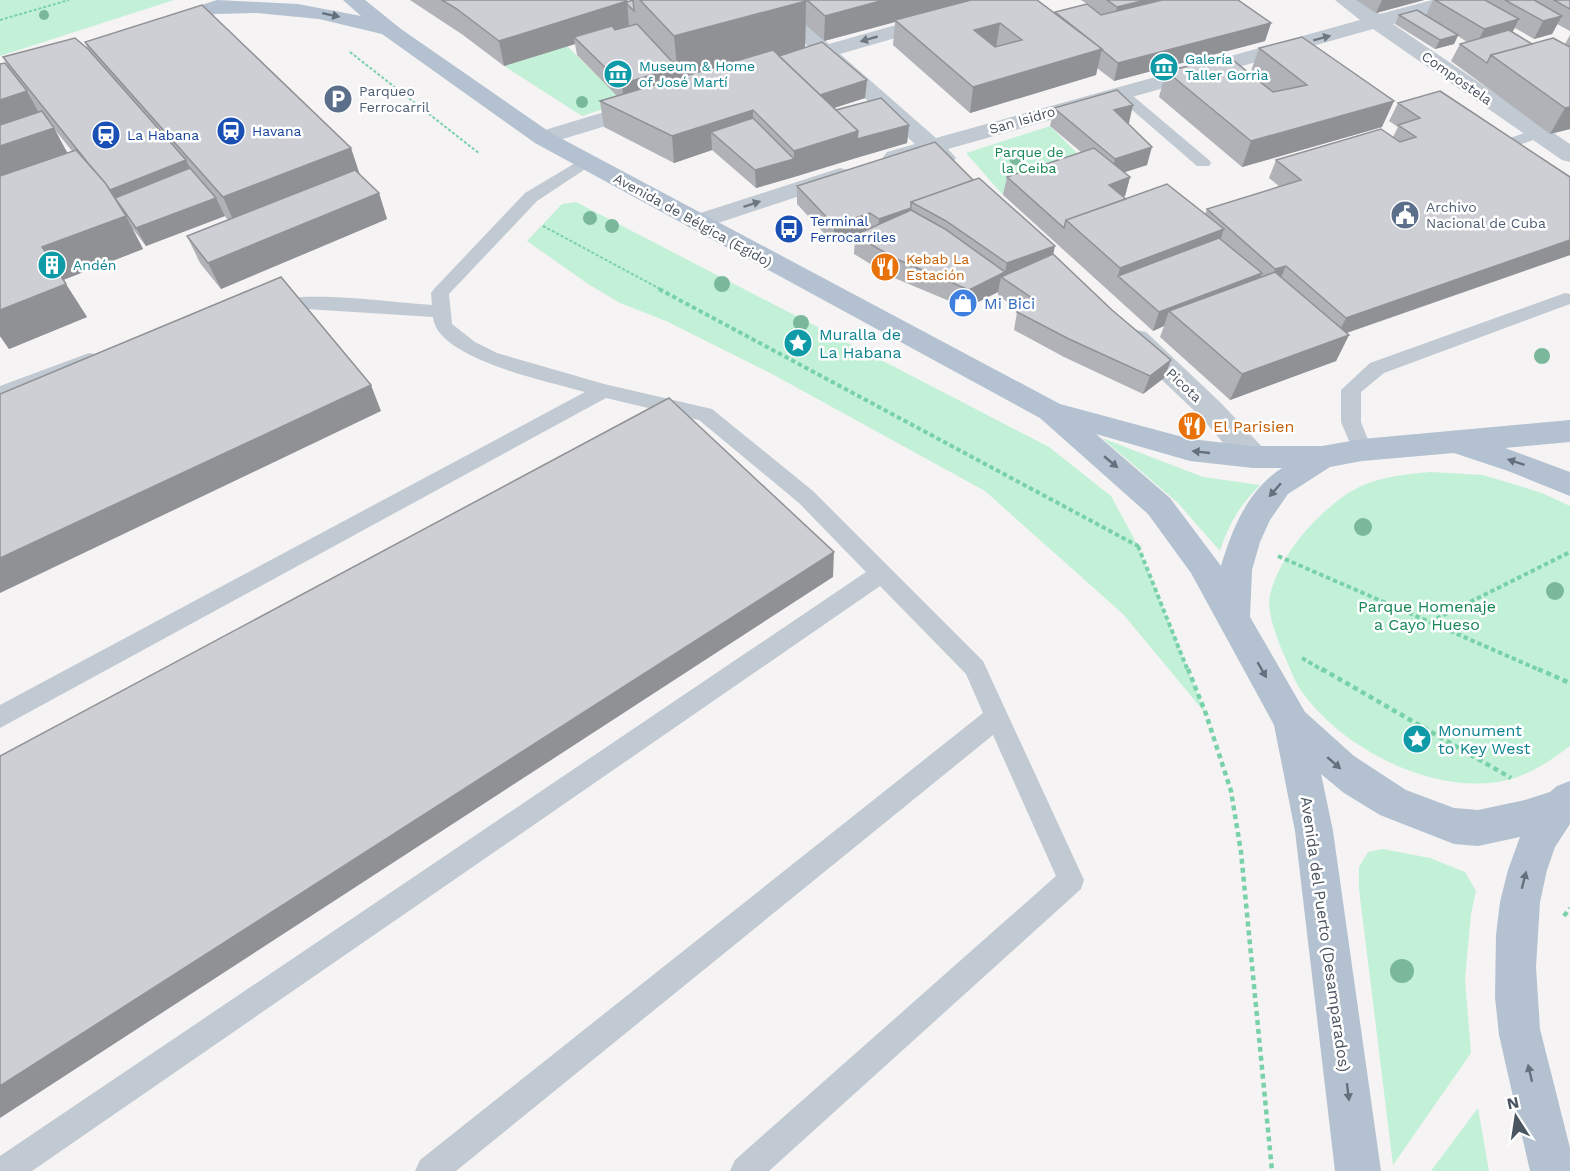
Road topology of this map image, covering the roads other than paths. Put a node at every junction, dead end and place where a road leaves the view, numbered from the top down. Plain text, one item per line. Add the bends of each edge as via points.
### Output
1 (238, 0) edge
2 (352, 0) edge
3 (767, 0) edge
4 (1006, 0) edge
5 (1345, 0) edge
6 (1454, 0) edge
7 (210, 9) junction
8 (1379, 22) junction
9 (144, 30) edge
10 (394, 33) junction
11 (815, 55) junction
12 (1121, 93) junction
13 (668, 100) edge
14 (1552, 137) edge
15 (543, 138) junction
16 (931, 146) junction
17 (1501, 146) edge
18 (1570, 155) edge
19 (587, 162) junction
20 (1203, 163) dead end
21 (961, 174) edge
22 (697, 222) junction
23 (1565, 299) dead end
24 (253, 310) edge
25 (442, 312) junction
26 (1116, 321) edge
27 (103, 354) edge
28 (604, 391) junction
29 (0, 393) edge
30 (1050, 411) junction
31 (1570, 430) edge
32 (1450, 443) junction
33 (1362, 450) junction
34 (1322, 457) junction
35 (1253, 458) junction
36 (1570, 484) edge
37 (881, 573) junction
38 (1233, 619) junction
39 (0, 717) edge
40 (998, 717) junction
41 (1292, 723) junction
42 (1565, 802) edge
43 (5, 1171) edge
44 (431, 1171) edge
45 (746, 1171) edge
46 (1358, 1171) edge
47 (1553, 1171) edge

1 - 7 main road
2 - 10 main road, Avenida de Bélgica (Egido)
3 - 11 street
4 -> 11 street
5 - 8 street, Compostela
6 - 8 street, San Isidro
7 - 9 main road
7 -> 10 main road via 243,6 322,13
12 -> 8 street, San Isidro
8 - 14 street, Compostela
10 - 15 main road, Avenida de Bélgica (Egido)
11 - 16 street
12 - 16 street, San Isidro
12 - 20 lane
13 - 15 street
14 - 17 lane
14 - 18 street, Compostela
15 - 19 main road, Avenida de Bélgica (Egido)
16 - 21 street
22 -> 16 street, San Isidro
19 - 22 main road, Avenida de Bélgica (Egido)
19 - 25 lane via 531,197 516,212 440,293
22 - 30 main road, Avenida de Bélgica (Egido)
23 - 33 lane via 1377,368 1351,390 1351,422
24 - 25 lane via 306,303
25 - 28 lane via 443,326 490,358
26 - 35 street, Picota via 1211,410
27 - 29 lane
28 - 37 lane via 705,414 806,497
28 - 39 lane
35 -> 30 main road, Avenida de Bélgica (Egido) via 1190,450
30 -> 38 main road, Avenida de Bélgica (Egido) via 1159,506 1203,564
31 - 32 main road
32 - 33 main road
36 -> 32 main road via 1518,463
33 - 34 main road
34 - 35 main road, Avenida de Bélgica (Egido)
34 -> 38 main road via 1277,486 1256,515 1236,570
37 - 40 lane via 975,668
37 - 43 lane
38 -> 41 main road, Avenida del Puerto (Desamparados)
40 - 44 lane
40 - 45 lane via 1071,880
41 -> 42 main road via 1333,764 1372,793 1432,819 1464,828 1510,824
41 -> 46 main road, Avenida del Puerto (Desamparados) via 1314,831
47 -> 42 main road via 1518,1023 1515,950 1523,885 1532,851

